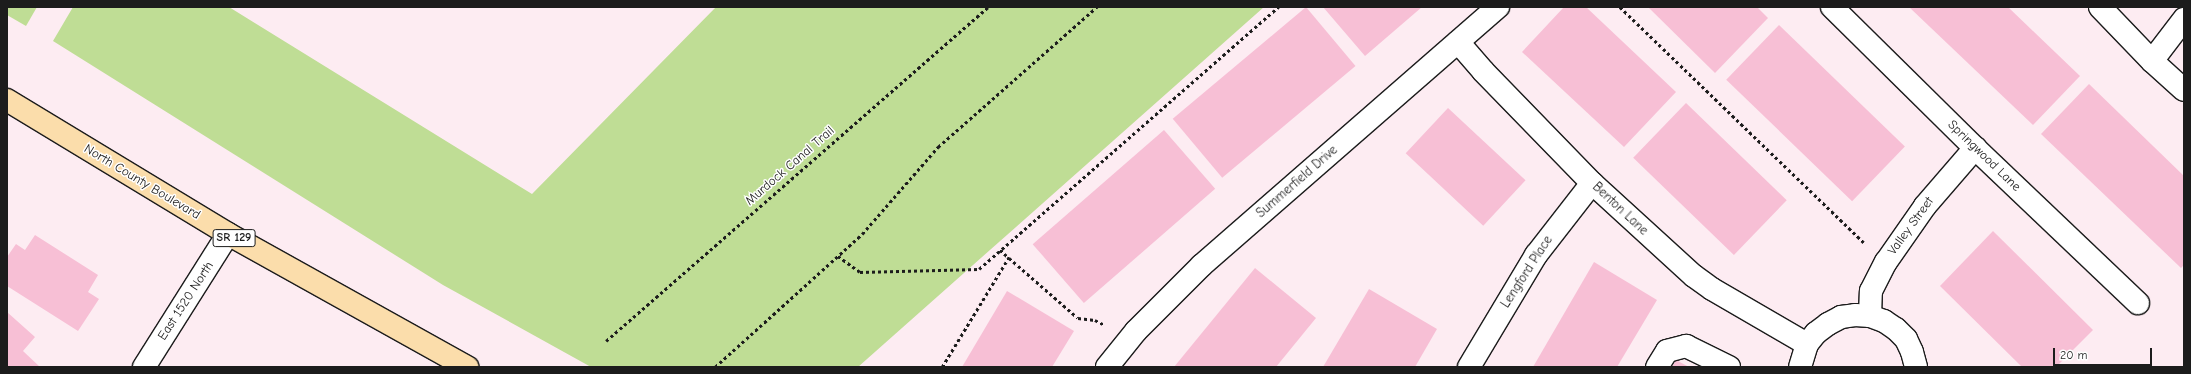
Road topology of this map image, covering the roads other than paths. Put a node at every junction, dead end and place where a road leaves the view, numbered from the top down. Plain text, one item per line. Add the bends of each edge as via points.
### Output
1 (1498, 7) edge
2 (1832, 7) edge
3 (2100, 7) edge
4 (2184, 19) edge
5 (1458, 42) junction
6 (2152, 61) junction
7 (2184, 90) edge
8 (7, 100) edge
9 (1975, 148) junction
10 (1592, 183) junction
11 (228, 234) junction
12 (2138, 303) dead end
13 (1870, 316) junction
14 (1807, 344) junction
15 (144, 367) edge
16 (467, 367) edge
17 (1108, 367) edge
18 (1469, 367) edge
19 (1657, 367) edge
20 (1729, 367) edge
21 (1800, 367) edge
22 (1916, 367) edge

1 - 5 street, Summerfield Drive
2 - 9 street, Springwood Lane
3 - 6 street
4 - 6 street
5 - 10 street, Benton Lane
5 - 17 street, Summerfield Drive via 1202,265 1168,297
6 - 7 street
8 - 11 main road, North County Boulevard / SR 129
9 - 12 street, Springwood Lane
9 - 13 street, Valley Street via 1925,206 1886,262 1871,291
10 - 14 street, Benton Lane via 1694,276
10 - 18 street, Lengford Place via 1536,255
11 - 15 street, East 1520 North
11 - 16 main road, North County Boulevard / SR 129
13 - 14 street via 1841,317 1816,333
13 - 22 street via 1890,325 1906,339
14 - 21 street
19 - 20 street via 1667,351 1686,346

